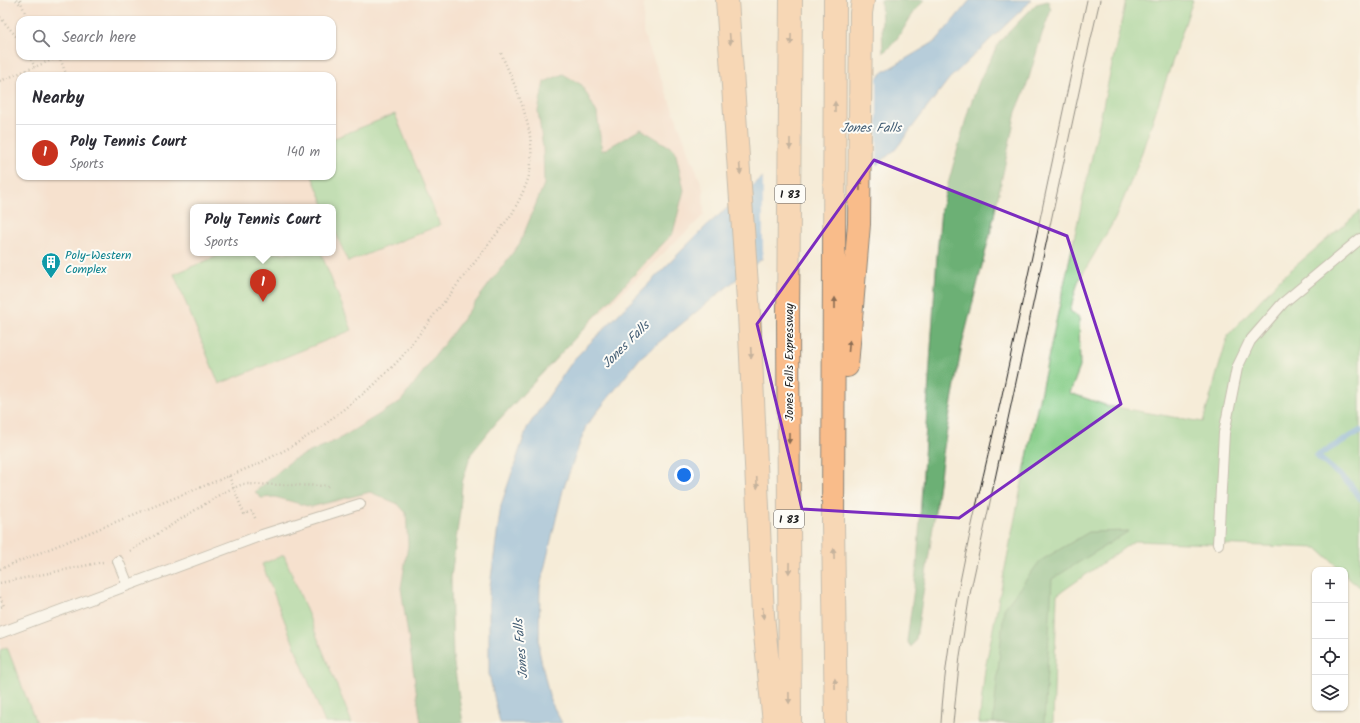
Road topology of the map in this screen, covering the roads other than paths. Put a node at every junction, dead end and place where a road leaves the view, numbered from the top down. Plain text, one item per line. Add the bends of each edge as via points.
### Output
1 (727, 0) edge
2 (791, 0) edge
3 (835, 0) edge
4 (863, 0) edge
5 (1360, 239) edge
6 (360, 504) dead end
7 (834, 524) junction
8 (1218, 544) dead end
9 (118, 561) dead end
10 (128, 585) junction
11 (0, 633) edge
12 (774, 723) edge
13 (790, 723) edge
14 (836, 723) edge

1 -> 12 highway via 750,314 763,614
2 -> 13 highway, Jones Falls Expressway / I 83
7 -> 3 highway
7 -> 4 highway via 859,224
5 - 8 lane via 1283,302 1250,341 1237,368 1224,433
6 - 10 lane via 262,535
14 -> 7 highway
9 - 10 lane
10 - 11 lane

